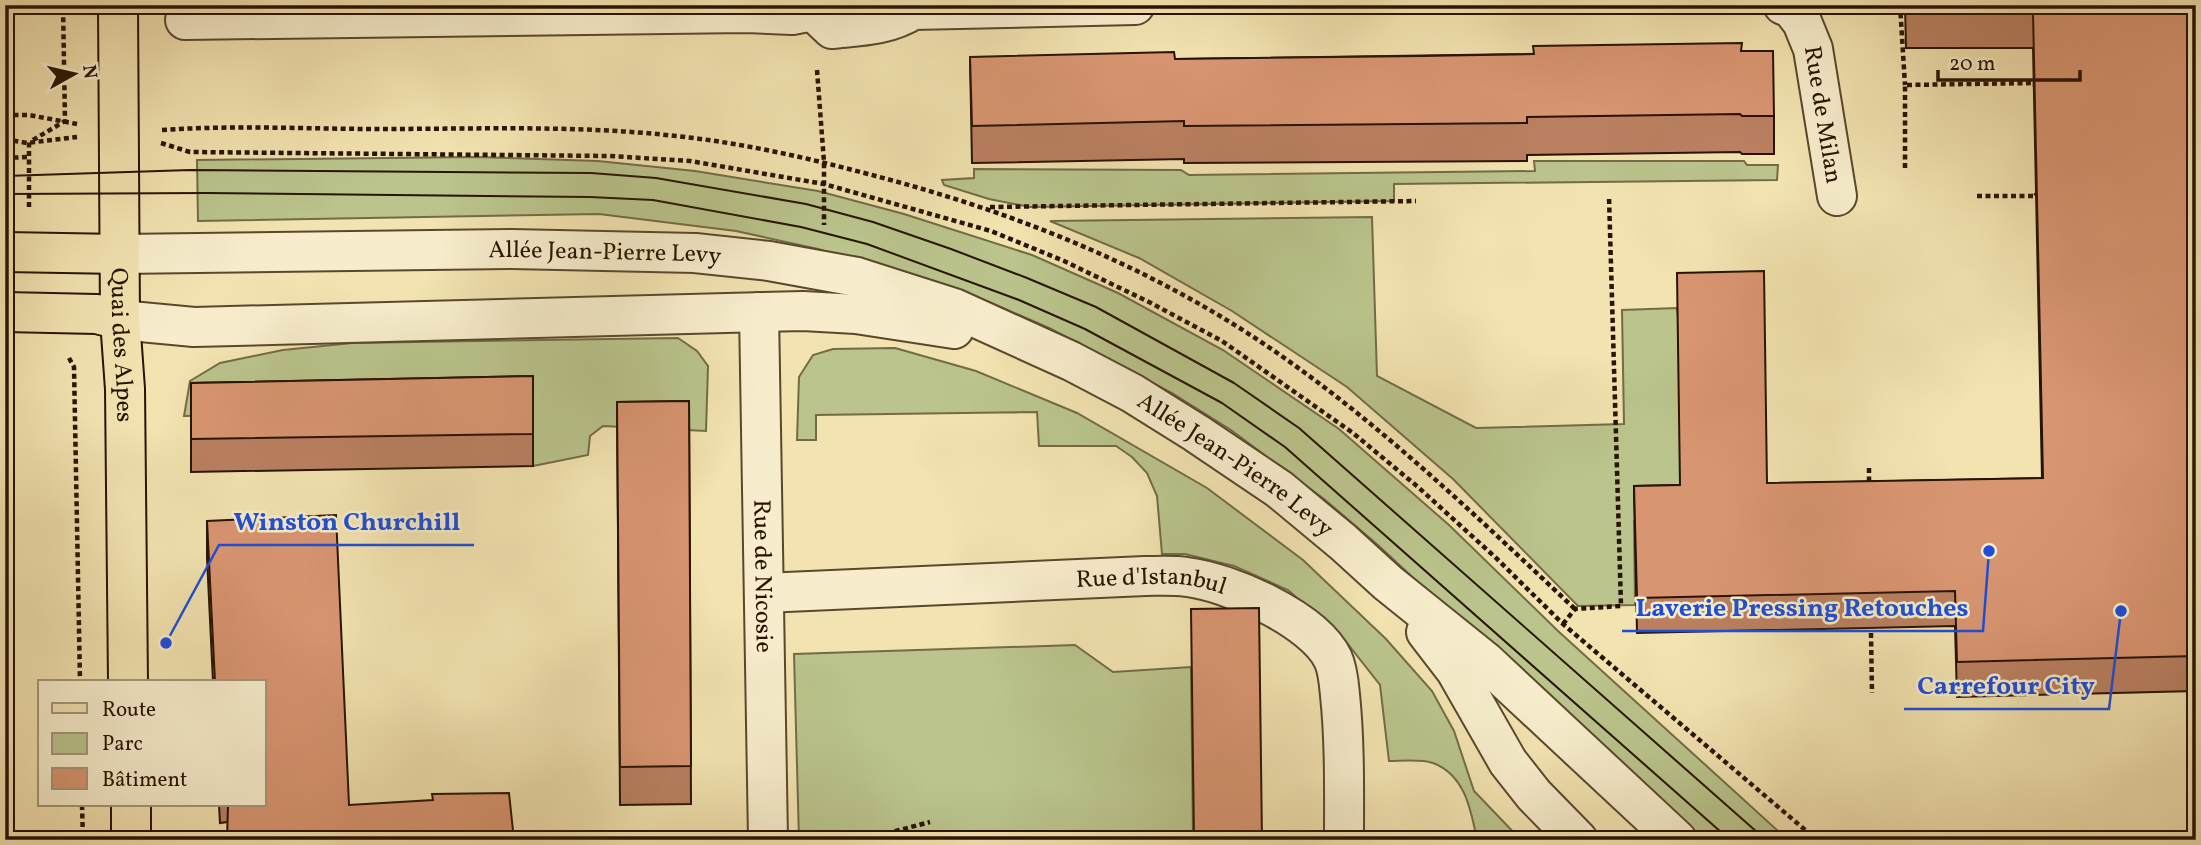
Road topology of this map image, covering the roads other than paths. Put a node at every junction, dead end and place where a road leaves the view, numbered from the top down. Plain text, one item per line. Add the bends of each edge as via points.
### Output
1 (118, 5) edge
2 (1135, 5) edge
3 (1783, 5) edge
4 (816, 8) edge
5 (910, 8) edge
6 (746, 9) edge
7 (677, 10) edge
8 (185, 20) dead end
9 (1837, 196) dead end
10 (5, 252) edge
11 (120, 254) junction
12 (5, 312) edge
13 (759, 312) junction
14 (120, 320) junction
15 (1071, 361) junction
16 (1388, 583) junction
17 (764, 593) junction
18 (128, 680) edge
19 (131, 806) edge
20 (131, 840) edge
21 (768, 840) edge
22 (1344, 840) edge
23 (1578, 840) edge
24 (1677, 840) edge

1 - 11 main road, Quai des Alpes
2 - 5 street
3 - 9 street, Rue de Milan via 1802,22 1813,49
4 - 5 street via 832,29 881,24
4 - 6 street via 792,15
6 - 7 street
7 - 8 street
10 - 11 main road
11 - 14 main road, Quai des Alpes
11 - 15 street, Allée Jean-Pierre Levy via 596,249 769,261 857,278 954,308
12 - 14 main road via 97,314
13 - 14 street, Allée Jean-Pierre Levy via 194,327
13 - 15 street, Allée Jean-Pierre Levy via 896,319 975,332
13 - 17 street, Rue de Nicosie
14 - 18 main road, Quai des Alpes
15 - 16 street, Allée Jean-Pierre Levy via 1196,432 1279,489
16 - 23 street, Allée Jean-Pierre Levy via 1456,671 1508,762
16 - 24 street, Allée Jean-Pierre Levy via 1485,661
17 - 21 street, Rue de Nicosie
17 - 22 street, Rue d'Istanbul via 1145,576 1189,577 1266,603 1296,621 1332,658 1343,719
19 - 20 main road

